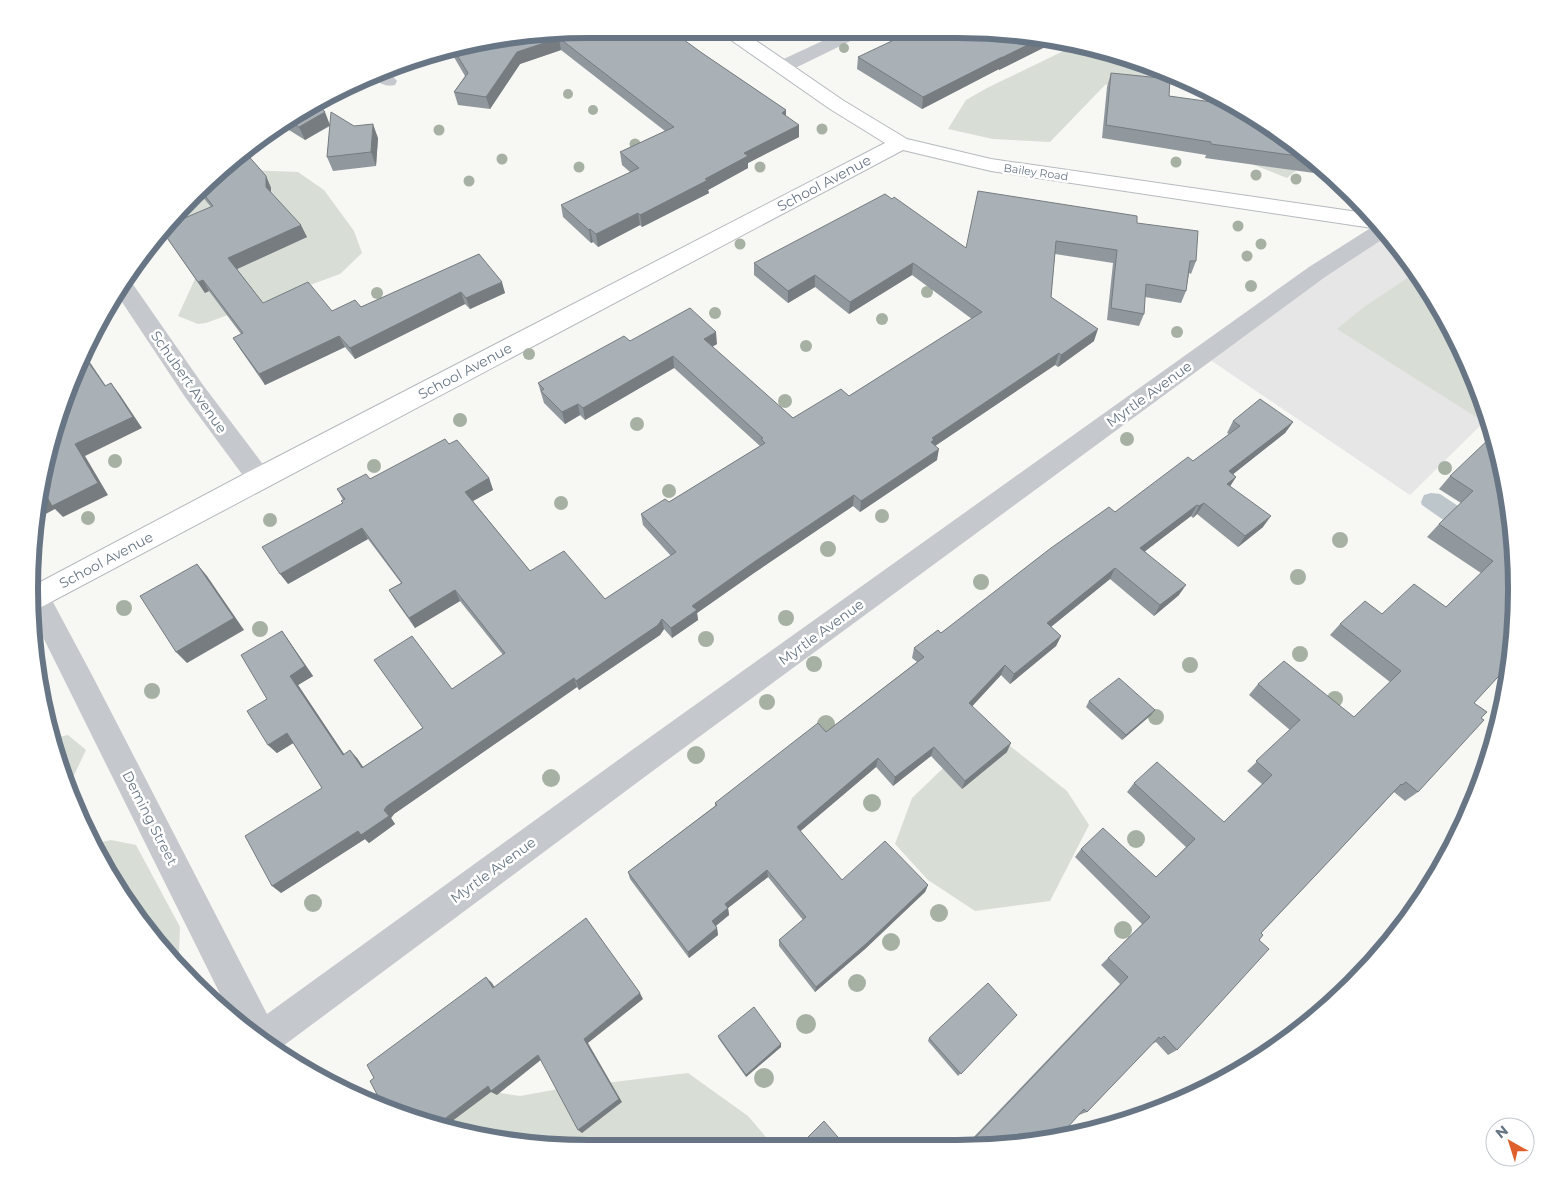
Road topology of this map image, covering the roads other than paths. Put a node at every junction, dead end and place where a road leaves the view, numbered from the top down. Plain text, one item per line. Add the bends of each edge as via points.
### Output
1 (740, 38) edge
2 (842, 38) edge
3 (782, 67) junction
4 (900, 143) junction
5 (1366, 220) edge
6 (1377, 232) edge
7 (125, 290) edge
8 (259, 478) junction
9 (38, 596) edge
10 (39, 609) edge
11 (255, 1027) edge
12 (267, 1036) edge

1 - 3 street, Bailey Road
2 - 3 street
3 - 4 street, Bailey Road
4 - 5 street, Bailey Road via 990,165
4 - 8 street, School Avenue
6 - 12 street, Myrtle Avenue via 1317,272 642,760
7 - 8 street, Schubert Avenue
8 - 9 street, School Avenue
10 - 11 street, Deming Street via 88,695

